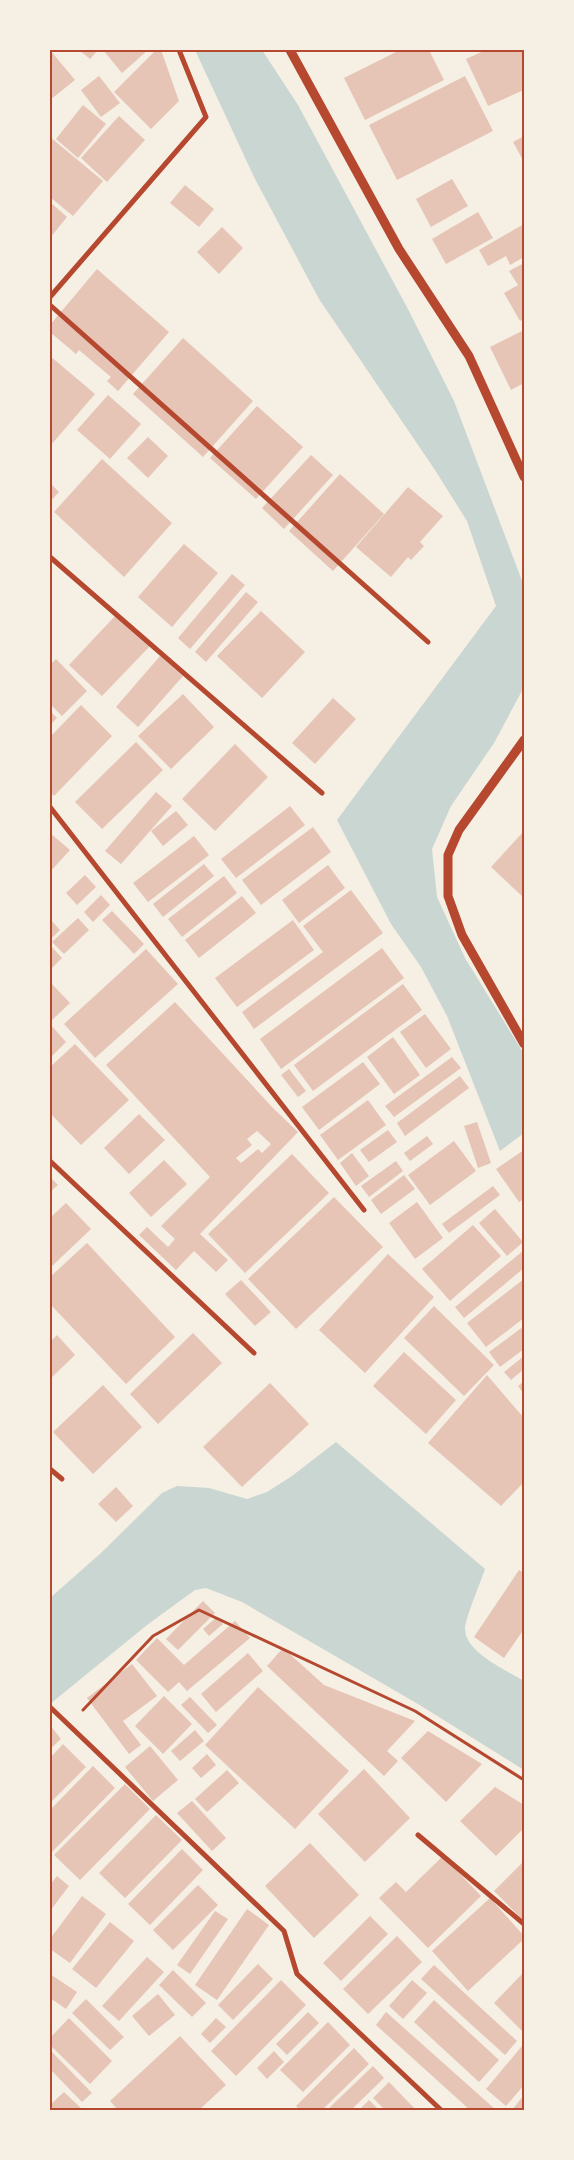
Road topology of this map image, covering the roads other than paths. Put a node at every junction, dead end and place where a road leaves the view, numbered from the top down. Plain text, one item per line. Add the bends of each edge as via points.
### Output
1 (179, 50) edge
2 (290, 50) edge
3 (50, 297) edge
4 (50, 306) edge
5 (524, 477) edge
6 (50, 557) edge
7 (428, 642) dead end
8 (524, 740) edge
9 (322, 793) dead end
10 (50, 807) edge
11 (524, 1044) edge
12 (50, 1161) edge
13 (364, 1210) dead end
14 (254, 1353) dead end
15 (50, 1469) edge
16 (62, 1479) dead end
17 (50, 1707) edge
18 (418, 1835) dead end
19 (524, 1924) edge
20 (441, 2110) edge

1 - 3 street via 206,116
2 - 5 street via 399,249 469,356
4 - 7 street
6 - 9 street
8 - 11 street via 460,830 448,855 448,896 462,935
10 - 13 street
12 - 14 street
15 - 16 street
17 - 20 street via 284,1931 297,1974
18 - 19 street

